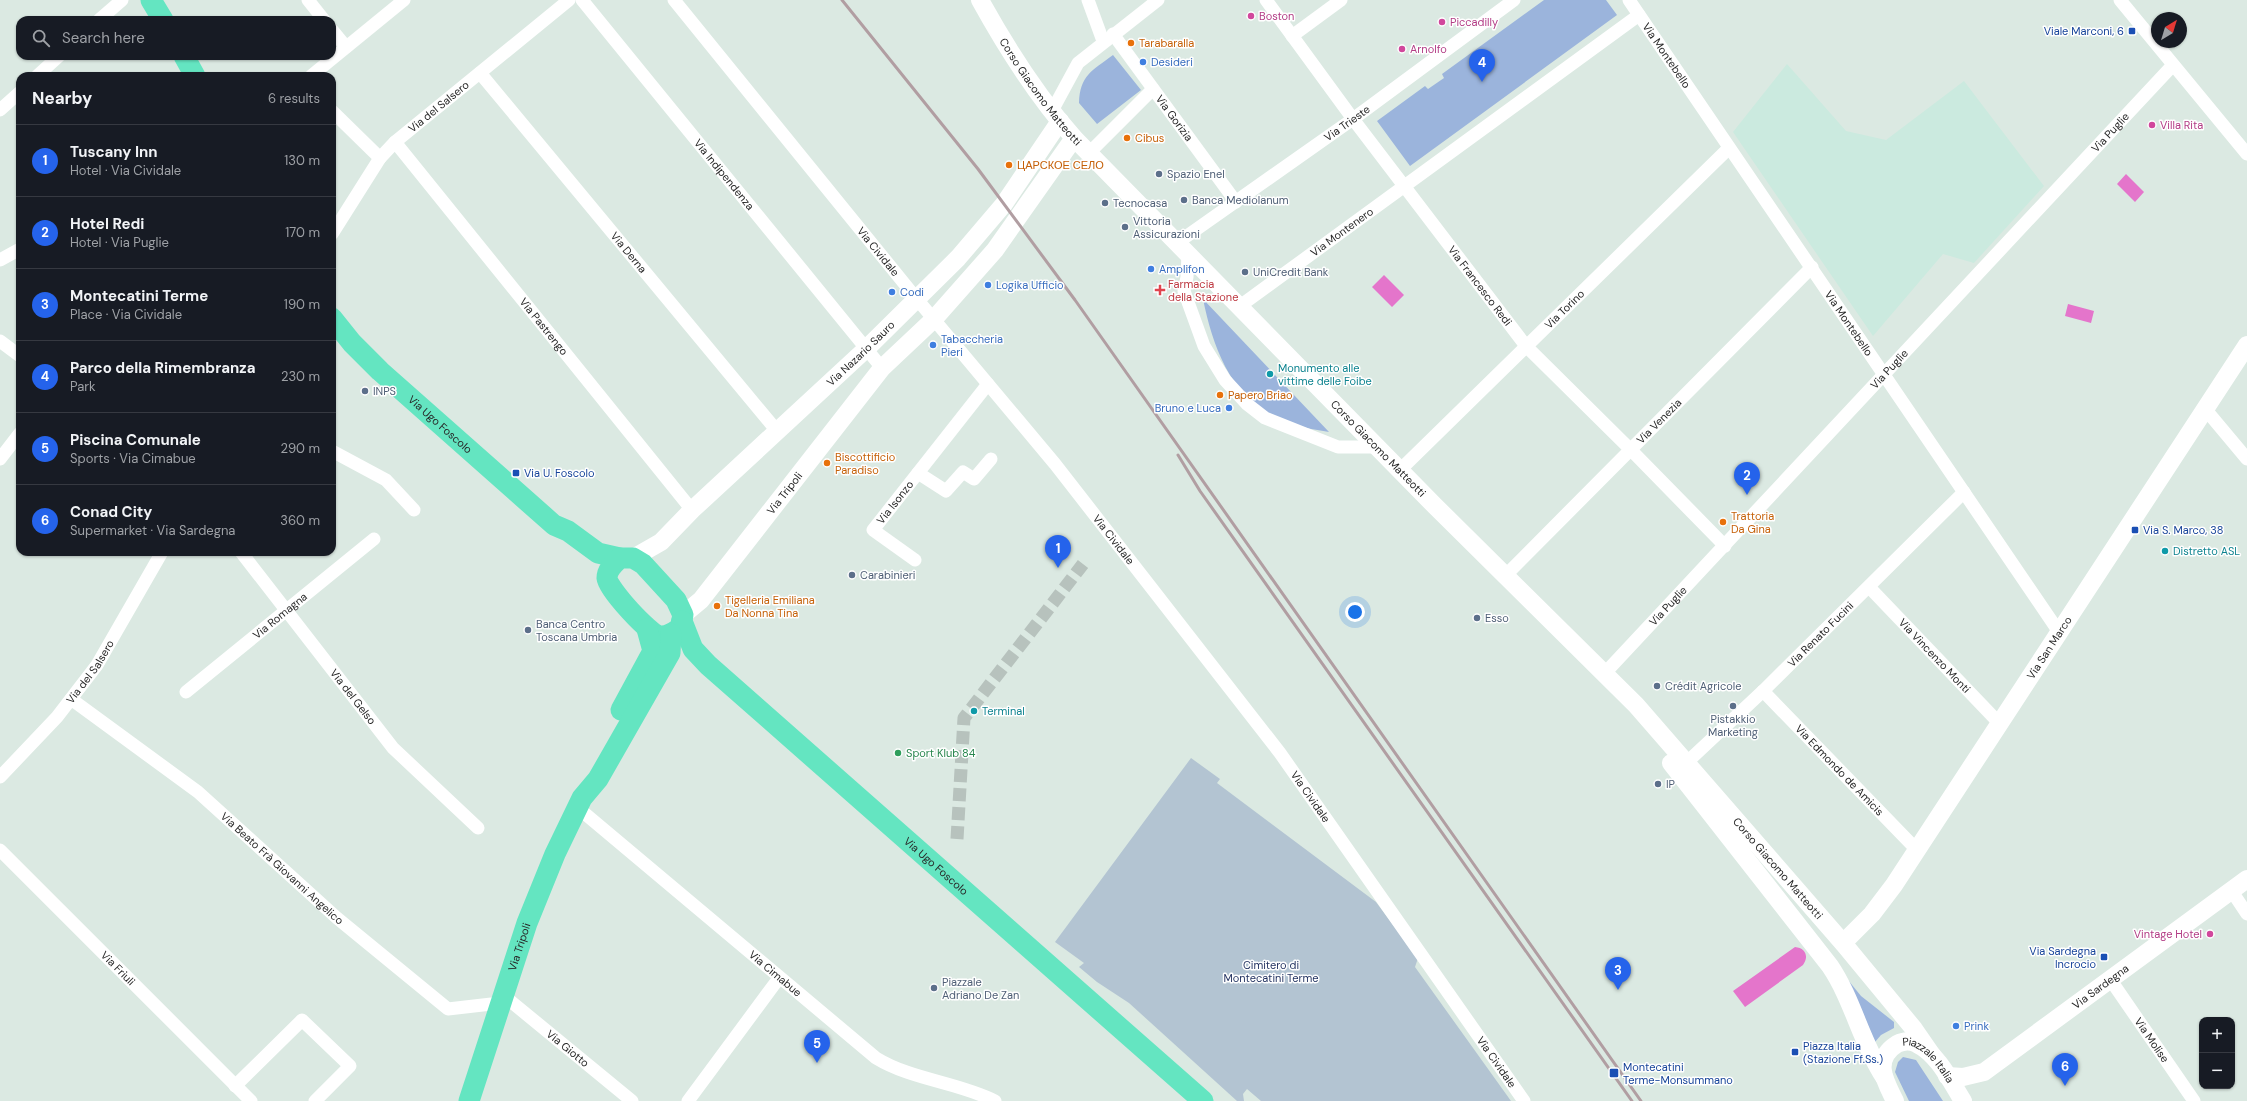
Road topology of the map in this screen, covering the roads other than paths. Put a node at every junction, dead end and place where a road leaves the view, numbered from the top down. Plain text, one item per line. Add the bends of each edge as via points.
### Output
1 (122, 0) edge
2 (151, 0) edge
3 (308, 0) edge
4 (404, 0) edge
5 (569, 0) edge
6 (582, 0) edge
7 (674, 0) edge
8 (980, 0) edge
9 (1088, 0) edge
10 (1158, 0) edge
11 (1266, 0) edge
12 (1341, 0) edge
13 (1514, 0) edge
14 (1629, 0) edge
15 (2120, 0) edge
16 (1639, 15) junction
17 (104, 16) edge
18 (161, 16) edge
19 (321, 16) edge
20 (336, 35) edge
21 (1292, 36) junction
22 (1108, 38) junction
23 (346, 47) junction
24 (336, 55) edge
25 (55, 60) edge
26 (186, 60) edge
27 (330, 60) edge
28 (2173, 65) junction
29 (42, 72) edge
30 (193, 72) edge
31 (316, 72) edge
32 (480, 73) junction
33 (1153, 89) junction
34 (16, 96) edge
35 (0, 110) edge
36 (336, 115) edge
37 (1056, 116) junction
38 (1353, 119) junction
39 (1074, 138) junction
40 (395, 142) junction
41 (2244, 146) edge
42 (1729, 148) junction
43 (1089, 153) junction
44 (380, 158) junction
45 (1404, 185) junction
46 (1236, 202) junction
47 (336, 228) edge
48 (1182, 248) junction
49 (16, 251) edge
50 (0, 260) edge
51 (1812, 267) junction
52 (916, 298) junction
53 (1240, 306) junction
54 (934, 320) junction
55 (336, 323) edge
56 (0, 342) edge
57 (2247, 345) edge
58 (1526, 346) junction
59 (866, 349) junction
60 (16, 353) edge
61 (882, 368) junction
62 (1884, 375) junction
63 (988, 384) junction
64 (2206, 410) junction
65 (777, 431) junction
66 (16, 438) edge
67 (1378, 447) junction
68 (1630, 449) junction
69 (336, 453) edge
70 (0, 459) edge
71 (991, 459) dead end
72 (2247, 459) edge
73 (1400, 470) junction
74 (918, 473) junction
75 (1964, 492) junction
76 (414, 510) dead end
77 (692, 510) junction
78 (554, 525) junction
79 (374, 539) dead end
80 (1725, 546) junction
81 (160, 556) edge
82 (244, 556) edge
83 (626, 558) junction
84 (915, 560) dead end
85 (1506, 575) junction
86 (608, 582) junction
87 (1869, 587) junction
88 (285, 612) junction
89 (679, 623) junction
90 (647, 629) junction
91 (2059, 632) junction
92 (1605, 673) junction
93 (1763, 691) junction
94 (186, 692) dead end
95 (71, 699) junction
96 (2000, 724) junction
97 (1678, 763) junction
98 (0, 777) edge
99 (580, 802) junction
100 (478, 828) dead end
101 (0, 850) edge
102 (1917, 850) junction
103 (2247, 879) edge
104 (2231, 890) junction
105 (2247, 914) edge
106 (1843, 943) junction
107 (779, 978) junction
108 (2110, 979) junction
109 (502, 999) junction
110 (1932, 1055) junction
111 (1947, 1076) junction
112 (1884, 1077) junction
113 (235, 1086) junction
114 (1198, 1099) edge
115 (251, 1101) edge
116 (316, 1101) edge
117 (469, 1101) edge
118 (632, 1101) edge
119 (688, 1101) edge
120 (995, 1101) edge
121 (1524, 1101) edge
122 (1895, 1101) edge
123 (1963, 1101) edge
124 (2194, 1101) edge

1 - 17 street
2 - 18 main road
3 - 19 street
4 - 23 street
5 - 32 street, Via del Salsero
6 - 59 street, Via Indipendenza
7 - 52 street, Via Cividale
8 - 37 main road, Corso Giacomo Matteotti via 1007,48
9 - 22 street, Via Gorizia
10 - 22 street
11 - 21 street, Via Francesco Redi
12 - 21 street
13 - 38 street, Via Trieste
14 - 16 street, Via Montebello
15 - 28 street
16 - 42 street, Via Montebello
16 - 45 street, Via Montenero
20 - 23 street
21 - 38 street, Via Francesco Redi
22 - 33 street, Via Gorizia
22 - 37 street via 1078,63
23 - 24 street
25 - 29 street
26 - 30 main road
27 - 31 street
28 - 41 street
28 - 62 street, Via Puglie
32 - 40 street, Via del Salsero
32 - 65 street, Via Derna
33 - 43 street
33 - 46 street, Via Gorizia
34 - 35 street
36 - 44 street
37 - 39 main road, Corso Giacomo Matteotti
37 - 52 main road, Via Nazario Sauro via 1004,204 958,258
38 - 45 street, Via Francesco Redi
38 - 46 street, Via Trieste
39 - 43 main road, Corso Giacomo Matteotti
39 - 54 main road via 995,250
40 - 44 street, Via del Salsero
40 - 77 street, Via Pastrengo
42 - 51 street, Via Montebello
42 - 58 street, Via Torino
43 - 48 main road, Corso Giacomo Matteotti
44 - 47 street, Via del Salsero
45 - 53 street, Via Montenero
45 - 58 street, Via Francesco Redi
46 - 48 street, Via Trieste
48 - 53 main road, Corso Giacomo Matteotti
48 - 67 street via 1187,277 1184,291 1204,346 1225,380 1247,404 1265,418 1338,447
49 - 50 street
51 - 62 street, Via Montebello
51 - 68 street, Via Venezia
52 - 54 street, Via Cividale
52 - 59 main road, Via Nazario Sauro
53 - 67 main road, Corso Giacomo Matteotti
54 - 61 main road
54 - 63 street, Via Cividale
55 - 78 main road, Via Ugo Foscolo via 380,371
56 - 60 street
57 - 64 main road, Via San Marco
58 - 68 street, Via Francesco Redi
58 - 73 street, Via Torino
59 - 61 street, Via Indipendenza
59 - 65 main road, Via Nazario Sauro
61 - 89 main road, Via Tripoli via 701,600
62 - 75 street, Via Montebello
62 - 80 street, Via Puglie
63 - 74 street, Via Isonzo
63 - 121 street, Via Cividale via 1055,464 1280,753
64 - 72 street
64 - 91 main road, Via San Marco
65 - 77 main road, Via Nazario Sauro
66 - 70 street
67 - 73 main road, Corso Giacomo Matteotti
68 - 80 street, Via Francesco Redi
68 - 85 street, Via Venezia
69 - 76 street via 386,480
71 - 74 street, Via Isonzo via 974,479 963,472 946,492
73 - 85 main road, Corso Giacomo Matteotti
74 - 84 street, Via Isonzo via 873,530
75 - 87 street, Via Renato Fucini
75 - 91 street, Via Montebello
77 - 83 main road, Via Nazario Sauro via 661,542
78 - 83 main road via 568,531 598,553
78 - 86 main road via 559,534
79 - 88 street, Via Romagna
80 - 92 street, Via Puglie
81 - 95 street, Via del Salsero via 97,665
82 - 88 street, Via del Gelso
83 - 86 main road via 611,566 607,576
83 - 89 main road, Via Ugo Foscolo via 643,564 676,600
85 - 92 main road, Corso Giacomo Matteotti
86 - 90 main road
87 - 93 street, Via Renato Fucini
87 - 96 street, Via Vincenzo Monti
88 - 94 street, Via Romagna
88 - 100 street, Via del Gelso via 393,748
89 - 90 main road via 660,636
89 - 99 main road via 670,652 598,779
89 - 114 main road, Via Ugo Foscolo via 693,649 708,664
90 - 99 main road via 653,651 587,773
91 - 96 main road, Via San Marco
92 - 97 main road, Corso Giacomo Matteotti via 1636,705
93 - 97 street, Via Renato Fucini
93 - 102 street, Via Edmondo de Amicis
95 - 98 street, Via del Salsero
95 - 109 street, Via Beato Frà Giovanni Angelico via 198,792 337,918 448,1010
96 - 102 main road, Via San Marco
97 - 106 main road, Corso Giacomo Matteotti
97 - 112 main road, Corso Giacomo Matteotti via 1830,966 1871,1058
99 - 107 street, Via Cimabue
99 - 109 main road, Via Tripoli via 554,854 527,923
101 - 113 street, Via Friuli
102 - 106 main road, Via San Marco via 1872,914
103 - 104 main road, Via Sardegna
104 - 105 street
104 - 108 main road, Via Sardegna
106 - 110 main road, Corso Giacomo Matteotti via 1914,1029
107 - 119 street
107 - 120 street, Via Cimabue via 883,1062 906,1072 970,1090
108 - 111 main road, Via Sardegna via 1984,1072 1963,1077
108 - 124 street, Via Molise
109 - 117 main road, Via Tripoli
109 - 118 street, Via Giotto
110 - 111 main road, Piazzale Italia
110 - 112 main road, Piazzale Italia via 1917,1044 1904,1041 1899,1043 1889,1049 1884,1057
111 - 123 main road, Piazzale Italia
112 - 122 main road, Piazzale Italia
113 - 115 street, Via Friuli
113 - 116 street via 302,1020 350,1066

